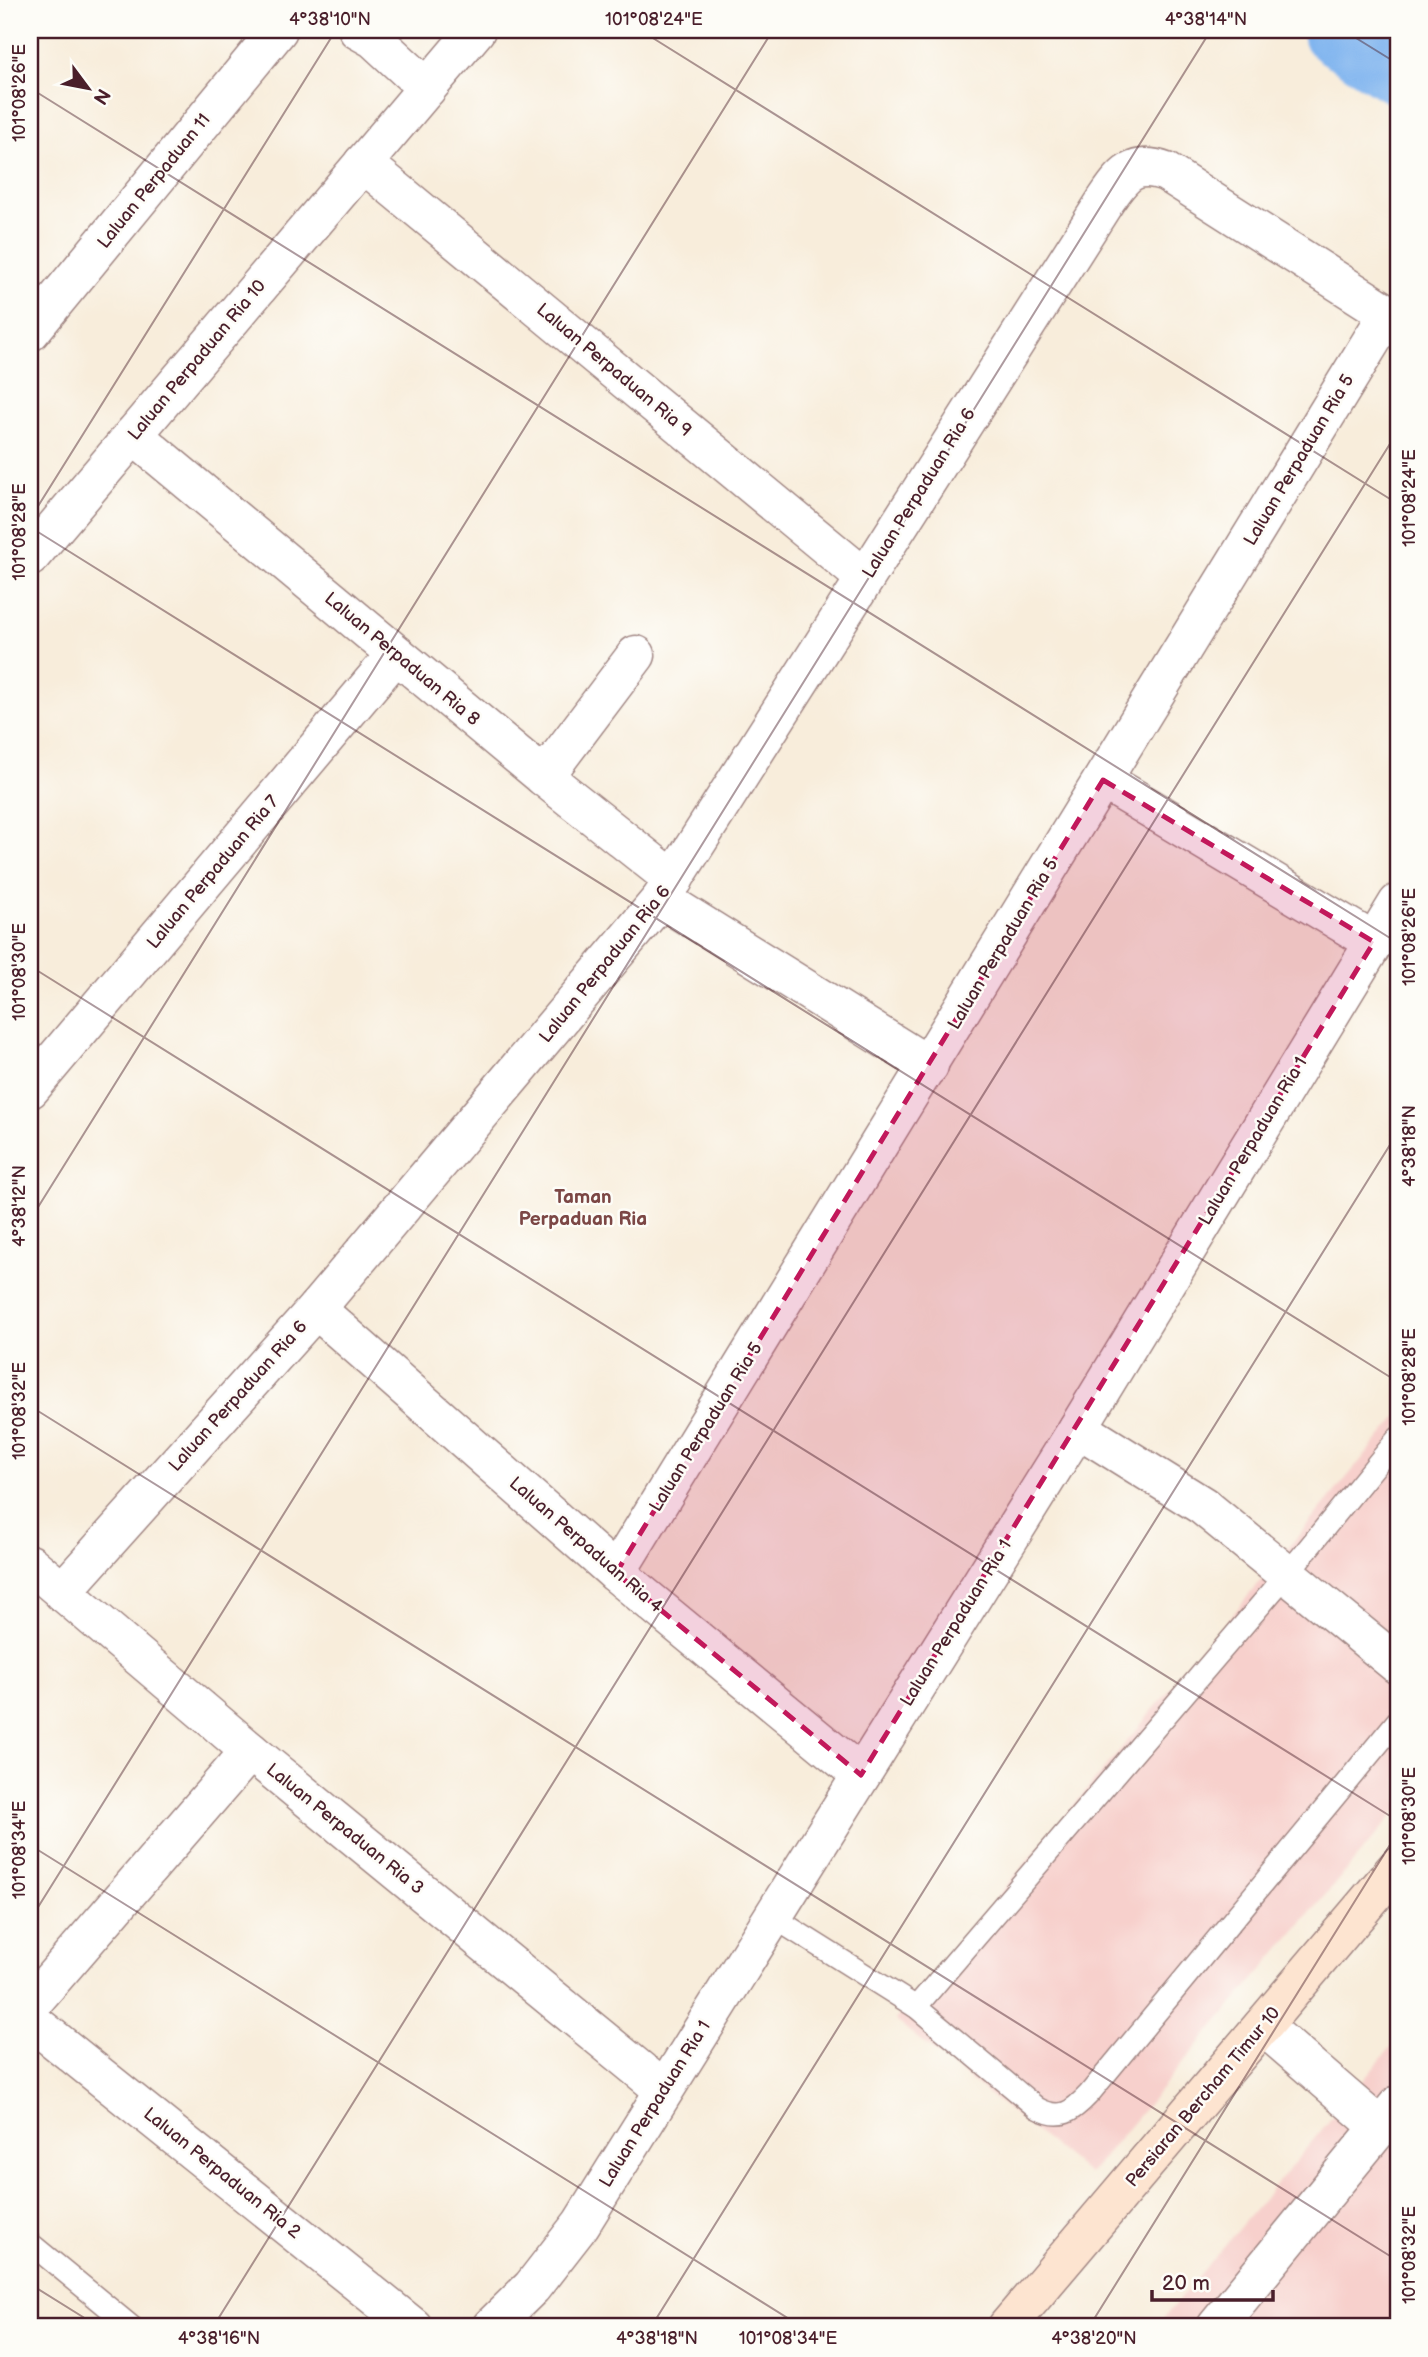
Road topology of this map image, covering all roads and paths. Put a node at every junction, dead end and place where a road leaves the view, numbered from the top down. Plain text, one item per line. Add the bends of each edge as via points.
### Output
1 (278, 30) edge
2 (358, 30) edge
3 (476, 30) edge
4 (427, 88) junction
5 (363, 163) junction
6 (1393, 317) edge
7 (30, 332) edge
8 (133, 435) junction
9 (30, 556) edge
10 (865, 578) junction
11 (396, 654) junction
12 (636, 655) dead end
13 (544, 777) junction
14 (1103, 779) junction
15 (668, 890) junction
16 (1398, 903) edge
17 (1374, 942) junction
18 (929, 1066) junction
19 (30, 1089) edge
20 (316, 1309) junction
21 (1078, 1429) junction
22 (1398, 1438) edge
23 (30, 1564) edge
24 (616, 1573) junction
25 (1288, 1573) junction
26 (62, 1592) junction
27 (1398, 1665) edge
28 (1398, 1720) edge
29 (250, 1751) junction
30 (861, 1775) junction
31 (1398, 1866) edge
32 (1398, 1903) edge
33 (772, 1917) junction
34 (30, 2005) edge
35 (916, 2007) junction
36 (30, 2020) edge
37 (1273, 2034) junction
38 (664, 2090) junction
39 (1389, 2116) edge
40 (30, 2243) edge
41 (132, 2327) edge
42 (413, 2327) edge
43 (491, 2327) edge
44 (1007, 2327) edge
45 (1038, 2327) edge
46 (1216, 2327) edge

1 - 7 street, Laluan Perpaduan 11
2 - 4 street
3 - 4 street, Laluan Perpaduan Ria 10
4 - 5 street, Laluan Perpaduan Ria 10
5 - 8 street, Laluan Perpaduan Ria 10
5 - 10 street, Laluan Perpaduan Ria 9
6 - 10 street, Laluan Perpaduan Ria 6 via 1166,172 1153,167 1126,173
6 - 14 street, Laluan Perpaduan Ria 5
8 - 9 street, Laluan Perpaduan Ria 10
8 - 11 street, Laluan Perpaduan Ria 8
10 - 15 street, Laluan Perpaduan Ria 6
11 - 13 street, Laluan Perpaduan Ria 8
11 - 19 street, Laluan Perpaduan Ria 7
12 - 13 street
13 - 15 street, Laluan Perpaduan Ria 8
14 - 17 street
14 - 18 street, Laluan Perpaduan Ria 5
15 - 18 street, Laluan Perpaduan Ria 8
15 - 20 street, Laluan Perpaduan Ria 6
16 - 17 street, Laluan Perpaduan Ria 1
17 - 21 street, Laluan Perpaduan Ria 1
18 - 24 street, Laluan Perpaduan Ria 5
20 - 24 street, Laluan Perpaduan Ria 4
20 - 26 street, Laluan Perpaduan Ria 6
21 - 25 street via 1203,1506
21 - 30 street, Laluan Perpaduan Ria 1
22 - 25 lane
23 - 26 street, Laluan Perpaduan Ria 3
24 - 30 street, Laluan Perpaduan Ria 4
25 - 27 street
25 - 35 lane
26 - 29 street, Laluan Perpaduan Ria 3
28 - 35 lane via 1070,2112 1047,2114 1037,2108
29 - 34 street
29 - 38 street, Laluan Perpaduan Ria 3
30 - 33 street, Laluan Perpaduan Ria 1
31 - 37 street, Persiaran Bercham Timur 10
32 - 37 street, Persiaran Bercham Timur 10
33 - 35 lane
33 - 38 street, Laluan Perpaduan Ria 1
36 - 42 street, Laluan Perpaduan Ria 2
37 - 39 street
37 - 44 street, Persiaran Bercham Timur 10
37 - 45 street, Persiaran Bercham Timur 10
38 - 43 street, Laluan Perpaduan Ria 1 via 581,2224 531,2287
39 - 46 street
40 - 41 lane

